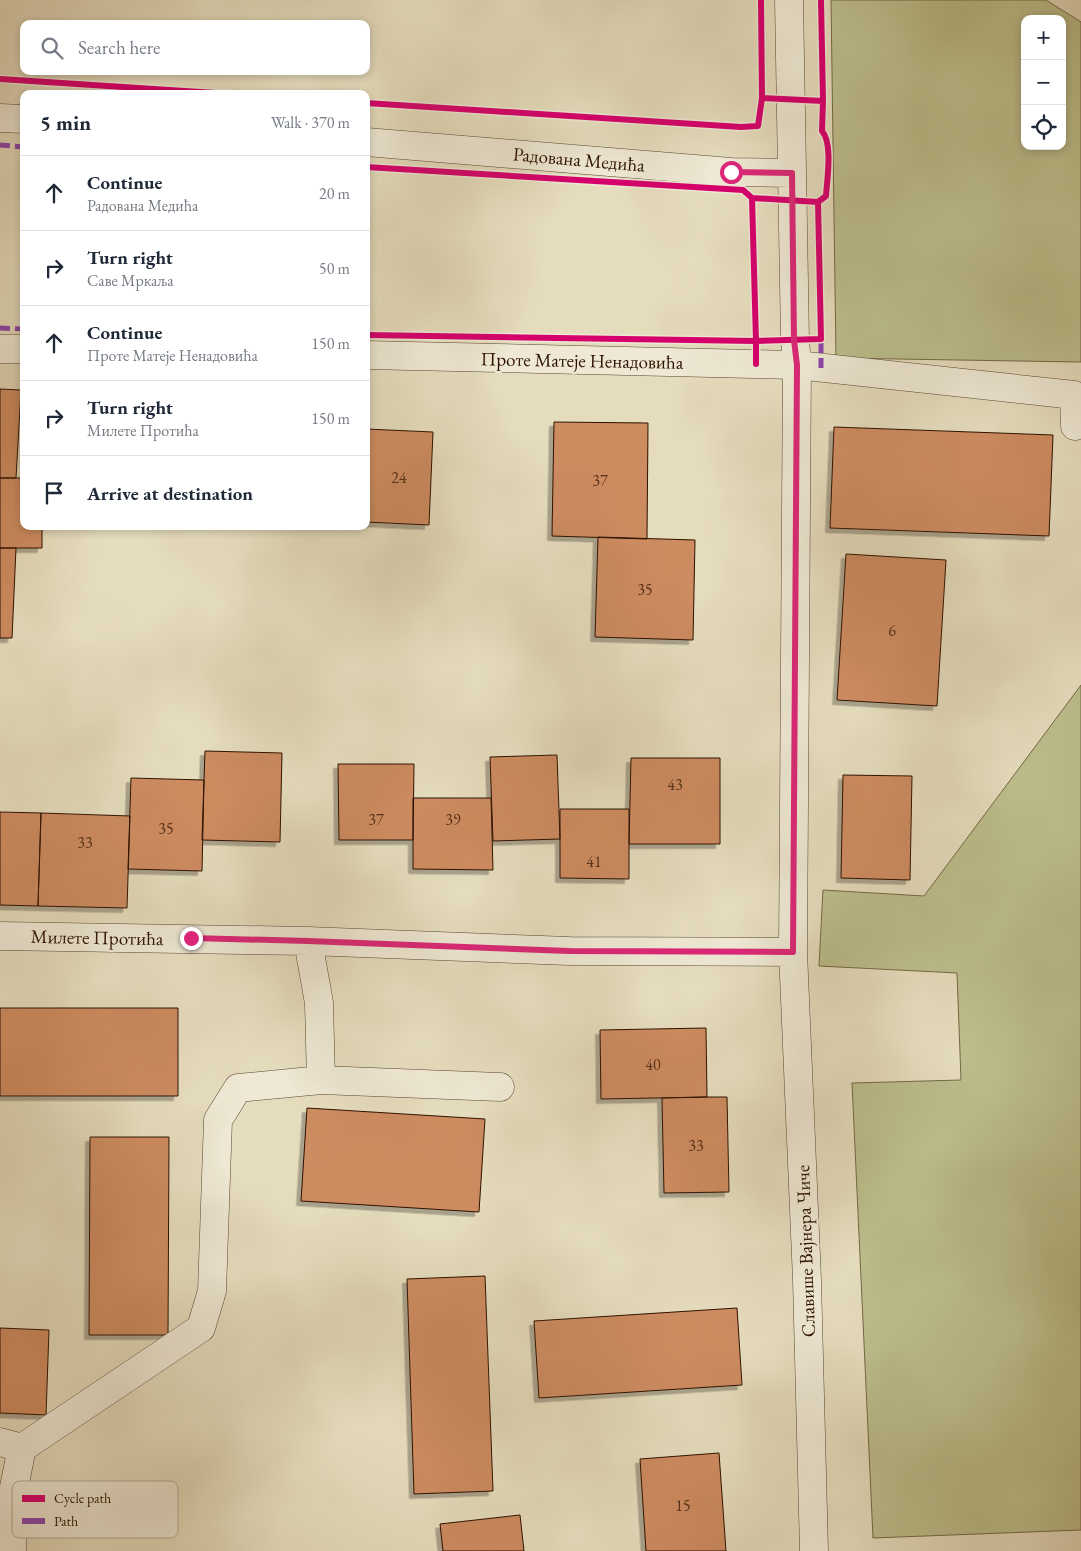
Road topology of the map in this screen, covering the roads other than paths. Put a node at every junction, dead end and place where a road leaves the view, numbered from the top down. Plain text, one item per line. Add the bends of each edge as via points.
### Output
1 (790, 0) edge
2 (0, 118) edge
3 (20, 119) edge
4 (370, 142) edge
5 (792, 173) junction
6 (0, 349) edge
7 (20, 349) edge
8 (370, 355) edge
9 (797, 365) junction
10 (1075, 426) dead end
11 (0, 936) edge
12 (308, 941) junction
13 (793, 952) junction
14 (321, 1080) junction
15 (500, 1088) dead end
16 (11, 1445) edge
17 (12, 1551) edge
18 (814, 1551) edge

1 - 5 street
2 - 3 street
4 - 5 street, Радована Медића via 731,172
5 - 9 street
6 - 7 street
8 - 9 street, Проте Матеје Ненадовића
9 - 10 street, Проте Матеје Ненадовића via 1074,395
9 - 13 street
11 - 12 street, Милете Протића
12 - 13 street, Милете Протића via 569,951
12 - 14 street via 319,1003
13 - 18 street, Славише Вајнера Чиче
14 - 15 street
14 - 16 street via 238,1088 218,1120 212,1291 201,1328
16 - 17 street

